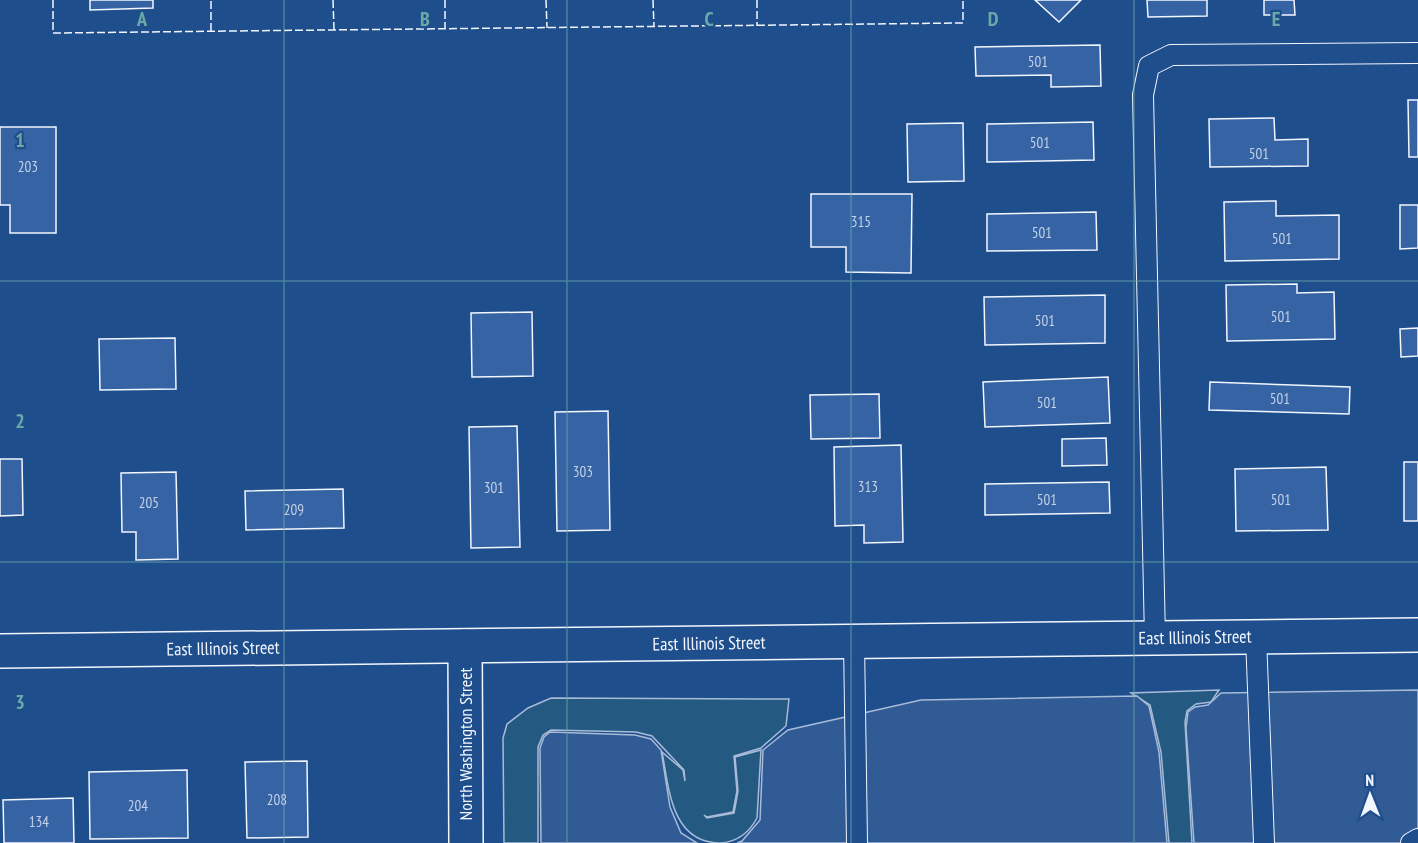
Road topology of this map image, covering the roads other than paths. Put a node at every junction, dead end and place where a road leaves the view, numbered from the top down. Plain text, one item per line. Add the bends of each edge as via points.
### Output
1 (1418, 53) edge
2 (1418, 635) edge
3 (1256, 637) junction
4 (1155, 638) junction
5 (854, 641) junction
6 (465, 646) junction
7 (0, 651) edge
8 (1418, 839) edge
9 (466, 843) edge
10 (856, 843) edge
11 (1264, 843) edge
12 (1411, 843) edge

1 - 4 lane via 1172,55 1149,66 1143,95
2 - 3 street, East Illinois Street
3 - 4 street, East Illinois Street
3 - 11 lane
4 - 5 street, East Illinois Street
5 - 6 street, East Illinois Street
5 - 10 lane
6 - 7 street, East Illinois Street
6 - 9 street, North Washington Street
8 - 12 lane

